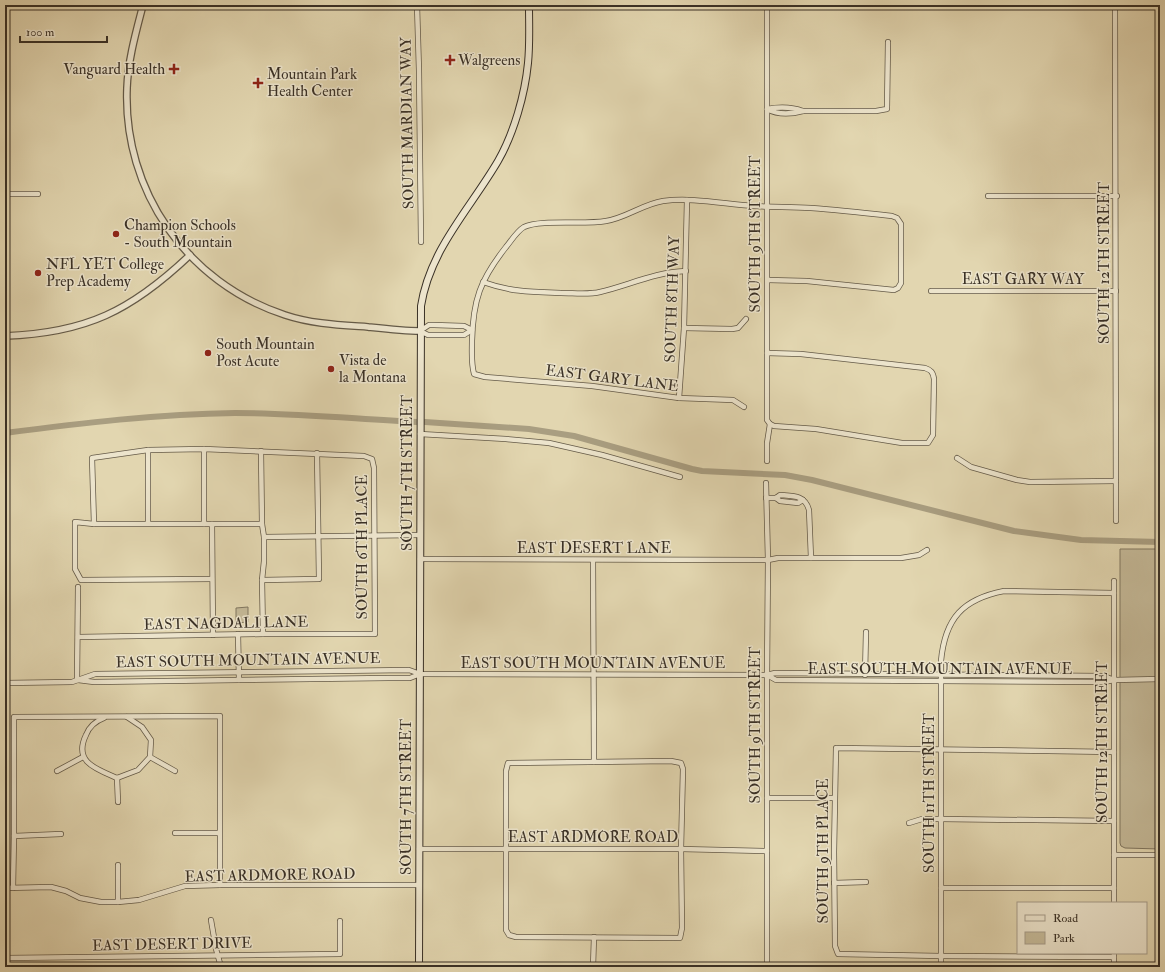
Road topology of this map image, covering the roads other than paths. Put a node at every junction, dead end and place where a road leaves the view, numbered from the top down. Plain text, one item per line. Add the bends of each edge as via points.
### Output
1 (143, 5) edge
2 (418, 5) edge
3 (529, 5) edge
4 (767, 5) edge
5 (1115, 5) edge
6 (888, 42) dead end
7 (767, 110) junction
8 (5, 194) edge
9 (38, 194) dead end
10 (988, 196) dead end
11 (1117, 196) junction
12 (687, 200) junction
13 (768, 207) junction
14 (420, 242) dead end
15 (190, 256) junction
16 (686, 272) junction
17 (768, 280) junction
18 (483, 282) junction
19 (931, 290) dead end
20 (1116, 291) junction
21 (746, 319) dead end
22 (452, 326) junction
23 (684, 328) junction
24 (472, 330) junction
25 (420, 331) junction
26 (452, 335) junction
27 (5, 336) edge
28 (767, 353) junction
29 (679, 398) junction
30 (744, 407) dead end
31 (770, 424) junction
32 (420, 434) junction
33 (204, 449) junction
34 (148, 450) junction
35 (262, 451) junction
36 (317, 453) junction
37 (958, 458) dead end
38 (767, 462) dead end
39 (680, 477) dead end
40 (1116, 481) junction
41 (766, 483) dead end
42 (789, 495) junction
43 (766, 498) junction
44 (776, 498) junction
45 (803, 500) junction
46 (789, 502) junction
47 (1116, 521) dead end
48 (148, 523) junction
49 (94, 524) junction
50 (204, 524) junction
51 (212, 524) junction
52 (262, 524) junction
53 (374, 535) junction
54 (420, 535) junction
55 (318, 536) junction
56 (264, 537) junction
57 (927, 550) dead end
58 (811, 558) junction
59 (420, 559) junction
60 (593, 560) junction
61 (768, 560) junction
62 (212, 579) junction
63 (262, 580) junction
64 (1114, 581) dead end
65 (78, 587) dead end
66 (1114, 593) junction
67 (866, 632) dead end
68 (238, 634) junction
69 (263, 634) junction
70 (375, 634) joint
71 (213, 635) junction
72 (78, 638) junction
73 (239, 672) junction
74 (865, 673) junction
75 (420, 674) junction
76 (594, 675) junction
77 (766, 675) junction
78 (941, 677) junction
79 (1160, 679) edge
80 (77, 680) junction
81 (239, 680) junction
82 (865, 680) junction
83 (1114, 680) junction
84 (5, 683) edge
85 (108, 716) junction
86 (126, 716) junction
87 (941, 750) junction
88 (1114, 752) junction
89 (83, 757) junction
90 (150, 757) junction
91 (594, 762) junction
92 (58, 771) dead end
93 (175, 771) dead end
94 (117, 778) junction
95 (767, 798) junction
96 (834, 798) junction
97 (118, 802) dead end
98 (940, 819) junction
99 (1114, 821) junction
100 (909, 823) dead end
101 (175, 833) dead end
102 (219, 833) junction
103 (61, 834) dead end
104 (14, 836) junction
105 (419, 849) junction
106 (505, 849) junction
107 (681, 849) junction
108 (767, 851) junction
109 (1114, 855) junction
110 (1160, 855) edge
111 (118, 865) dead end
112 (866, 882) dead end
113 (834, 883) junction
114 (220, 885) junction
115 (419, 885) junction
116 (5, 888) edge
117 (13, 888) junction
118 (941, 888) junction
119 (1114, 888) junction
120 (118, 902) junction
121 (1114, 902) edge
122 (211, 920) dead end
123 (340, 921) dead end
124 (594, 936) junction
125 (218, 955) junction
126 (1114, 955) edge
127 (941, 956) junction
128 (5, 958) edge
129 (221, 967) edge
130 (419, 967) edge
131 (593, 967) edge
132 (766, 967) edge
133 (941, 967) edge
134 (1114, 967) edge

1 - 15 street via 127,80 127,114 132,144 138,170 148,195 169,231
2 - 14 street, SOUTH MARDIAN WAY
3 - 25 main road, SOUTH 7TH STREET via 528,62 518,112 499,160 432,264 423,292
4 - 7 street, SOUTH 9TH STREET
5 - 11 street, SOUTH 12TH STREET
6 - 7 street via 887,109 796,113 774,113
7 - 13 street, SOUTH 9TH STREET
8 - 9 street
10 - 11 street
11 - 20 street, SOUTH 12TH STREET
12 - 13 street
12 - 16 street, SOUTH 8TH WAY
12 - 18 street via 661,201 626,216 606,221 526,226 504,249
13 - 17 street, SOUTH 9TH STREET
13 - 17 street via 813,208 897,218 901,224 901,283 894,290 807,281
15 - 25 street via 210,275 236,293 286,315 325,323
15 - 27 street via 144,295 97,320 58,331
16 - 18 street via 656,275 592,293 516,291
16 - 23 street, SOUTH 8TH WAY
17 - 28 street, SOUTH 9TH STREET
18 - 24 street via 474,308
19 - 20 street, EAST GARY WAY
20 - 40 street, SOUTH 12TH STREET
21 - 23 street via 738,328 732,329
22 - 24 street via 464,326
22 - 25 street via 428,325
22 - 26 street
23 - 29 street, SOUTH 8TH WAY
24 - 26 street via 464,335
24 - 29 street, EAST GARY LANE via 474,374
25 - 26 street via 428,335
25 - 32 main road, SOUTH 7TH STREET
28 - 31 street, SOUTH 9TH STREET via 767,420
28 - 31 street via 925,368 933,373 934,379 933,435 928,443 902,442
29 - 30 street, EAST GARY LANE via 733,400
31 - 38 street, SOUTH 9TH STREET
32 - 39 street via 549,443
32 - 54 main road, SOUTH 7TH STREET
33 - 34 street
33 - 35 street
33 - 50 street
34 - 48 street
34 - 49 street via 92,458
35 - 36 street
35 - 52 street
36 - 53 street, SOUTH 6TH PLACE via 364,456 372,459
36 - 55 street
37 - 40 street via 971,467 1024,481
40 - 47 street, SOUTH 12TH STREET
41 - 43 street, SOUTH 9TH STREET
42 - 44 street via 780,495
42 - 45 street via 798,496
42 - 46 street
43 - 44 street
43 - 61 street, SOUTH 9TH STREET
44 - 46 street
45 - 46 street via 798,503
45 - 58 street via 809,510
48 - 49 street
48 - 50 street
49 - 62 street via 75,522 75,569 81,580
50 - 51 street
51 - 52 street
51 - 62 street
52 - 56 street
53 - 54 street
53 - 55 street
53 - 70 street, SOUTH 6TH PLACE
54 - 59 main road, SOUTH 7TH STREET
55 - 56 street
55 - 63 street via 319,579
56 - 63 street
57 - 58 street, EAST DESERT LANE via 919,555 901,558
58 - 61 street, EAST DESERT LANE
59 - 60 street, EAST DESERT LANE
59 - 75 main road, SOUTH 7TH STREET
60 - 61 street, EAST DESERT LANE
60 - 76 street
61 - 77 street, SOUTH 9TH STREET
62 - 71 street
63 - 69 street
64 - 66 street, SOUTH 12TH STREET
65 - 72 street
66 - 78 street, SOUTH 11TH STREET via 1004,591 987,594 961,610 952,620 942,646
66 - 83 street, SOUTH 12TH STREET
67 - 74 street
68 - 69 street, EAST NAGDALI LANE
68 - 71 street, EAST NAGDALI LANE
68 - 73 street
69 - 70 street, EAST NAGDALI LANE
71 - 72 street, EAST NAGDALI LANE
72 - 80 street
73 - 75 street, EAST SOUTH MOUNTAIN AVENUE via 409,670
73 - 80 street, EAST SOUTH MOUNTAIN AVENUE via 95,674
73 - 81 street
74 - 77 street, EAST SOUTH MOUNTAIN AVENUE
74 - 78 street, EAST SOUTH MOUNTAIN AVENUE
74 - 82 street
75 - 76 street, EAST SOUTH MOUNTAIN AVENUE
75 - 81 street, EAST SOUTH MOUNTAIN AVENUE via 410,678
75 - 105 main road, SOUTH 7TH STREET
76 - 77 street, EAST SOUTH MOUNTAIN AVENUE
76 - 91 street
77 - 82 street, EAST SOUTH MOUNTAIN AVENUE via 776,680
77 - 95 street, SOUTH 9TH STREET
78 - 82 street, EAST SOUTH MOUNTAIN AVENUE
78 - 83 street, EAST SOUTH MOUNTAIN AVENUE via 1104,676
78 - 87 street, SOUTH 11TH STREET
79 - 83 street, EAST SOUTH MOUNTAIN AVENUE
80 - 81 street, EAST SOUTH MOUNTAIN AVENUE
80 - 84 street, EAST SOUTH MOUNTAIN AVENUE
83 - 88 street, SOUTH 12TH STREET
85 - 86 street
85 - 89 street via 94,723 88,731 82,743
85 - 104 street via 14,717
86 - 90 street via 142,727 151,740
86 - 102 street via 220,716
87 - 88 street
87 - 96 street, SOUTH 9TH PLACE via 836,748
87 - 98 street, SOUTH 11TH STREET
88 - 99 street, SOUTH 12TH STREET
89 - 92 street
89 - 94 street via 98,770
90 - 93 street
90 - 94 street via 138,770
91 - 106 street via 508,763
91 - 107 street via 681,763
94 - 97 street
95 - 96 street
95 - 108 street, SOUTH 9TH STREET
96 - 113 street, SOUTH 9TH PLACE
98 - 99 street
98 - 100 street via 922,819
98 - 118 street, SOUTH 11TH STREET
99 - 109 street, SOUTH 12TH STREET
101 - 102 street
102 - 114 street
103 - 104 street
104 - 117 street
105 - 106 street, EAST ARDMORE ROAD
105 - 115 main road, SOUTH 7TH STREET
106 - 107 street, EAST ARDMORE ROAD
106 - 124 street via 506,930 509,935
107 - 108 street, EAST ARDMORE ROAD
107 - 124 street via 680,938
108 - 132 street, SOUTH 9TH STREET
109 - 110 street
109 - 119 street, SOUTH 12TH STREET
111 - 120 street
112 - 113 street
113 - 127 street, SOUTH 9TH PLACE via 835,946 838,954
114 - 115 street, EAST ARDMORE ROAD
114 - 120 street, EAST ARDMORE ROAD via 185,886 139,900
115 - 130 main road, SOUTH 7TH STREET
116 - 117 street, EAST ARDMORE ROAD
117 - 120 street, EAST ARDMORE ROAD via 51,887 80,898
118 - 119 street
118 - 127 street, SOUTH 11TH STREET
119 - 121 street, SOUTH 12TH STREET
122 - 125 street
123 - 125 street, EAST DESERT DRIVE via 340,954
124 - 131 street
125 - 128 street, EAST DESERT DRIVE
125 - 129 street
126 - 127 street
126 - 134 street
127 - 133 street, SOUTH 11TH STREET

